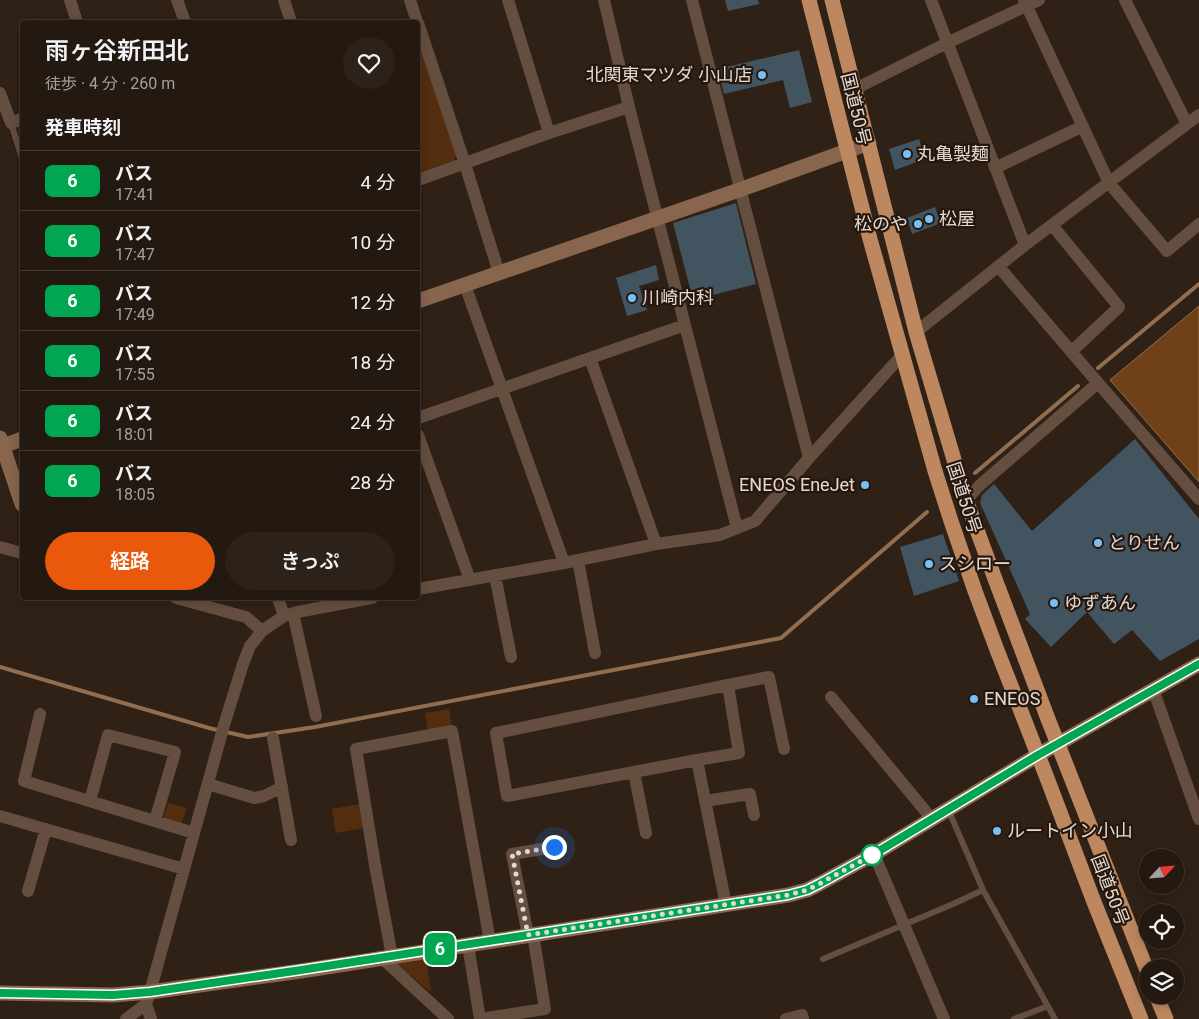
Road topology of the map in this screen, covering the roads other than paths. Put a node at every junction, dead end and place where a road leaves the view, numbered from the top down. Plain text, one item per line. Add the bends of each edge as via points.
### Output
1 (70, 0) edge
2 (177, 0) edge
3 (284, 0) edge
4 (410, 0) edge
5 (508, 0) edge
6 (604, 0) edge
7 (692, 0) edge
8 (809, 0) edge
9 (832, 0) edge
10 (931, 0) edge
11 (1126, 0) edge
12 (1030, 2) edge
13 (76, 20) edge
14 (184, 20) edge
15 (290, 20) edge
16 (416, 20) edge
17 (420, 32) edge
18 (947, 43) junction
19 (855, 89) junction
20 (0, 92) edge
21 (629, 107) junction
22 (1199, 116) edge
23 (17, 121) edge
24 (1187, 124) junction
25 (1083, 126) junction
26 (549, 133) junction
27 (20, 143) edge
28 (869, 144) junction
29 (847, 151) junction
30 (465, 164) junction
31 (996, 168) junction
32 (420, 179) edge
33 (1110, 183) junction
34 (739, 190) junction
35 (658, 217) junction
36 (1199, 224) edge
37 (1052, 225) junction
38 (1025, 245) junction
39 (999, 267) junction
40 (499, 273) junction
41 (465, 285) junction
42 (420, 300) edge
43 (685, 325) junction
44 (916, 332) junction
45 (1071, 352) junction
46 (902, 355) junction
47 (590, 358) junction
48 (1098, 384) junction
49 (502, 388) junction
50 (420, 417) edge
51 (20, 439) edge
52 (420, 441) edge
53 (1, 442) edge
54 (809, 458) junction
55 (20, 498) edge
56 (1199, 499) edge
57 (966, 500) junction
58 (737, 528) junction
59 (656, 544) junction
60 (0, 546) edge
61 (20, 552) edge
62 (578, 560) junction
63 (564, 563) junction
64 (495, 575) junction
65 (470, 580) junction
66 (420, 589) edge
67 (184, 600) edge
68 (279, 600) edge
69 (362, 600) edge
70 (288, 615) junction
71 (262, 631) junction
72 (595, 653) dead end
73 (511, 657) dead end
74 (1199, 664) edge
75 (728, 685) junction
76 (1153, 690) junction
77 (831, 697) dead end
78 (40, 714) dead end
79 (316, 716) dead end
80 (273, 738) dead end
81 (1058, 744) junction
82 (784, 749) dead end
83 (1038, 755) junction
84 (697, 760) junction
85 (634, 772) junction
86 (208, 784) junction
87 (282, 787) junction
88 (90, 801) junction
89 (705, 801) junction
90 (948, 809) junction
91 (754, 815) dead end
92 (0, 816) edge
93 (932, 819) junction
94 (1199, 819) edge
95 (155, 821) junction
96 (46, 829) junction
97 (194, 833) junction
98 (646, 833) dead end
99 (291, 840) dead end
100 (554, 847) dead end
101 (874, 854) junction
102 (184, 869) junction
103 (983, 890) junction
104 (28, 891) dead end
105 (726, 905) junction
106 (904, 924) junction
107 (531, 935) junction
108 (490, 941) junction
109 (468, 944) junction
110 (387, 957) junction
111 (823, 959) dead end
112 (1142, 959) edge
113 (0, 993) edge
114 (148, 998) junction
115 (1160, 1004) edge
116 (1048, 1006) junction
117 (126, 1019) edge
118 (151, 1019) edge
119 (448, 1019) edge
120 (480, 1019) edge
121 (786, 1019) edge
122 (803, 1019) edge
123 (944, 1019) edge
124 (1014, 1019) edge
125 (1056, 1019) edge
126 (1141, 1019) edge
127 (1166, 1019) edge

1 - 13 street
2 - 14 street
3 - 15 street
4 - 16 street
5 - 26 street
6 - 21 street
7 - 34 street
8 - 29 highway, 国道50号
9 - 19 highway, 国道50号
10 - 18 street
11 - 24 street
12 - 18 street
12 - 25 street
17 - 30 street
18 - 19 street
18 - 31 street
19 - 28 highway, 国道50号
20 - 23 street
21 - 26 street
21 - 35 street
22 - 24 street
23 - 27 lane
24 - 33 street
25 - 31 street
25 - 33 street
26 - 30 street
28 - 29 street
28 - 44 highway, 国道50号
29 - 34 street
29 - 46 highway, 国道50号
30 - 32 street
30 - 40 street
31 - 38 street
33 - 36 street via 1167,251
33 - 37 street
34 - 35 street
34 - 54 street
35 - 40 street
35 - 43 street
37 - 38 street
37 - 45 street via 1119,307
38 - 39 street
39 - 44 street
39 - 45 street
40 - 41 street
41 - 42 street
41 - 49 street
43 - 47 street
43 - 58 street
44 - 57 highway, 国道50号
45 - 48 street
46 - 54 street
46 - 83 highway, 国道50号 via 935,471 975,591
47 - 49 street
47 - 59 street
48 - 56 street
48 - 57 street via 980,484
49 - 50 street
49 - 63 street
51 - 53 street
52 - 65 street
53 - 55 street
54 - 58 street via 755,521
57 - 81 highway, 国道50号
58 - 59 street via 720,535
59 - 62 street
60 - 61 street
62 - 63 street
62 - 72 street
63 - 64 street
64 - 65 street
64 - 73 street
65 - 66 street
67 - 71 street via 246,617
68 - 70 street
69 - 70 street
70 - 71 street
70 - 79 street
71 - 86 street via 250,646 243,664
74 - 76 street
75 - 82 street via 769,677
75 - 84 street via 739,753
75 - 85 street via 496,732 507,796
76 - 81 street
76 - 94 street
77 - 93 street
78 - 88 street via 24,780
80 - 87 street
81 - 83 street
81 - 112 highway, 国道50号
83 - 90 street
83 - 126 highway, 国道50号
84 - 85 street
84 - 89 street
85 - 98 street
86 - 87 street via 254,798
86 - 97 street
87 - 99 street
88 - 95 street
88 - 95 street via 108,735 175,752
89 - 91 street via 750,794
89 - 105 street
90 - 93 street
90 - 103 lane
92 - 96 street
93 - 101 street
95 - 97 street
96 - 102 street
96 - 104 street
97 - 102 street
100 - 107 street via 512,854
101 - 105 street via 807,890
101 - 106 street
102 - 114 street
103 - 106 lane
103 - 116 lane
105 - 107 street
106 - 111 lane
106 - 123 street
107 - 108 street
107 - 120 street via 545,1009
108 - 109 street
108 - 110 street via 452,731 356,750
109 - 110 street
109 - 120 street
110 - 114 street via 236,980
110 - 119 street
113 - 114 street
114 - 117 street
114 - 118 street
115 - 127 highway
116 - 124 lane
116 - 125 lane
121 - 122 street via 802,1015

